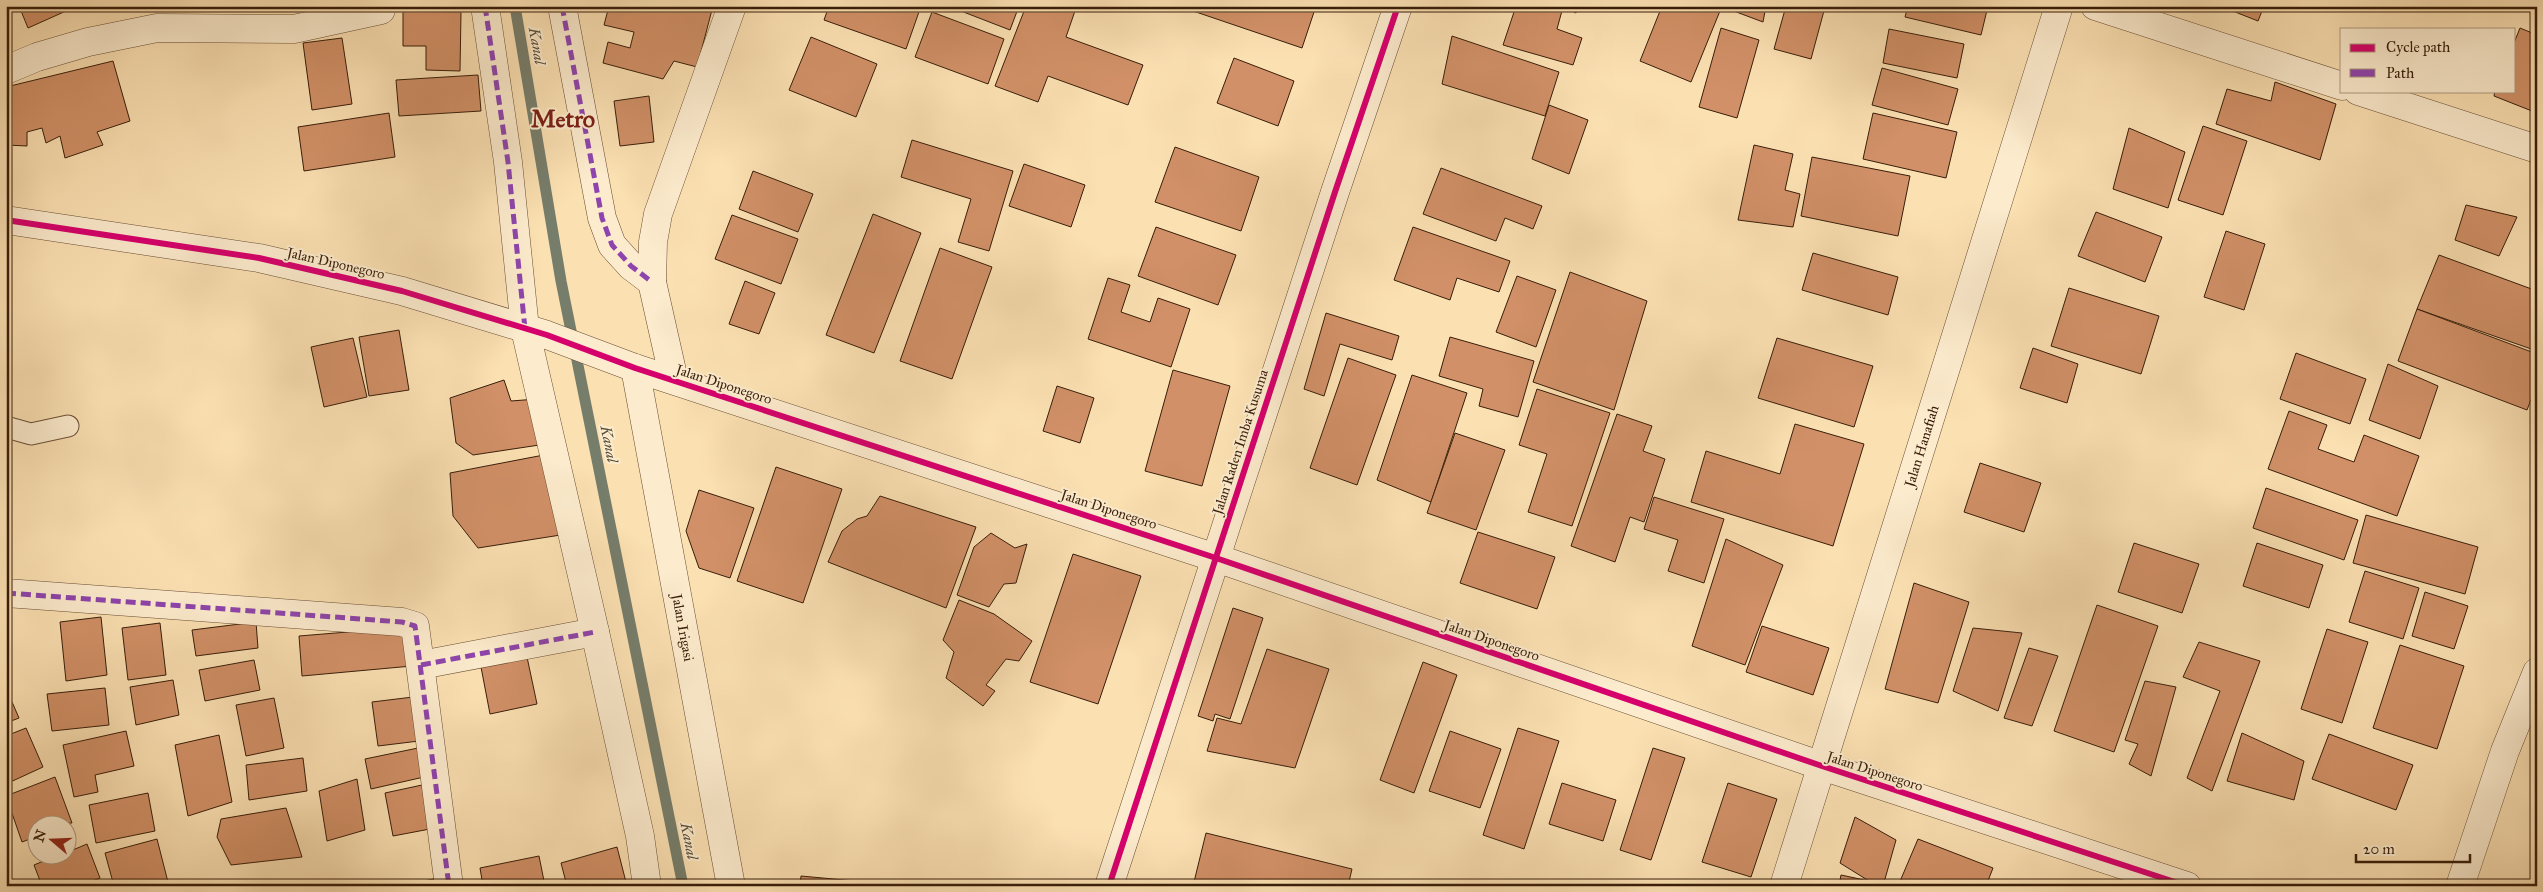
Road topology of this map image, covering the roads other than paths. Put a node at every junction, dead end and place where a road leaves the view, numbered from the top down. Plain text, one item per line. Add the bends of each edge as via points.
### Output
1 (485, 6) edge
2 (562, 6) edge
3 (732, 6) edge
4 (1398, 6) edge
5 (2059, 6) edge
6 (2095, 6) edge
7 (381, 10) dead end
8 (6, 70) edge
9 (2340, 85) edge
10 (2361, 92) edge
11 (2537, 149) edge
12 (6, 220) edge
13 (652, 282) junction
14 (536, 332) junction
15 (629, 365) junction
16 (674, 380) junction
17 (68, 426) dead end
18 (6, 428) edge
19 (1216, 558) junction
20 (6, 592) edge
21 (595, 632) junction
22 (421, 665) junction
23 (2537, 672) edge
24 (1822, 766) junction
25 (449, 886) edge
26 (647, 886) edge
27 (731, 886) edge
28 (1109, 886) edge
29 (1784, 886) edge
30 (2187, 886) edge
31 (2460, 886) edge

1 - 14 street
2 - 13 street via 602,218 612,244 631,266
3 - 13 street via 658,214 653,242
4 - 19 street, Jalan Raden Imba Kusuma
5 - 24 street, Jalan Hanafiah
6 - 9 street
7 - 8 street via 294,30 157,28 37,56
10 - 11 street
12 - 14 street, Jalan Diponegoro via 259,258 402,291
13 - 16 street
14 - 15 street, Jalan Diponegoro
14 - 21 street
15 - 16 street, Jalan Diponegoro
15 - 27 street, Jalan Irigasi
16 - 19 street, Jalan Diponegoro
17 - 18 lane via 31,434
19 - 24 street, Jalan Diponegoro
19 - 28 street, Jalan Raden Imba Kusuma
20 - 22 street via 410,623 418,631
21 - 22 street
21 - 26 street via 640,836
22 - 25 street
23 - 31 street via 2504,752
24 - 29 street, Jalan Hanafiah
24 - 30 street, Jalan Diponegoro

